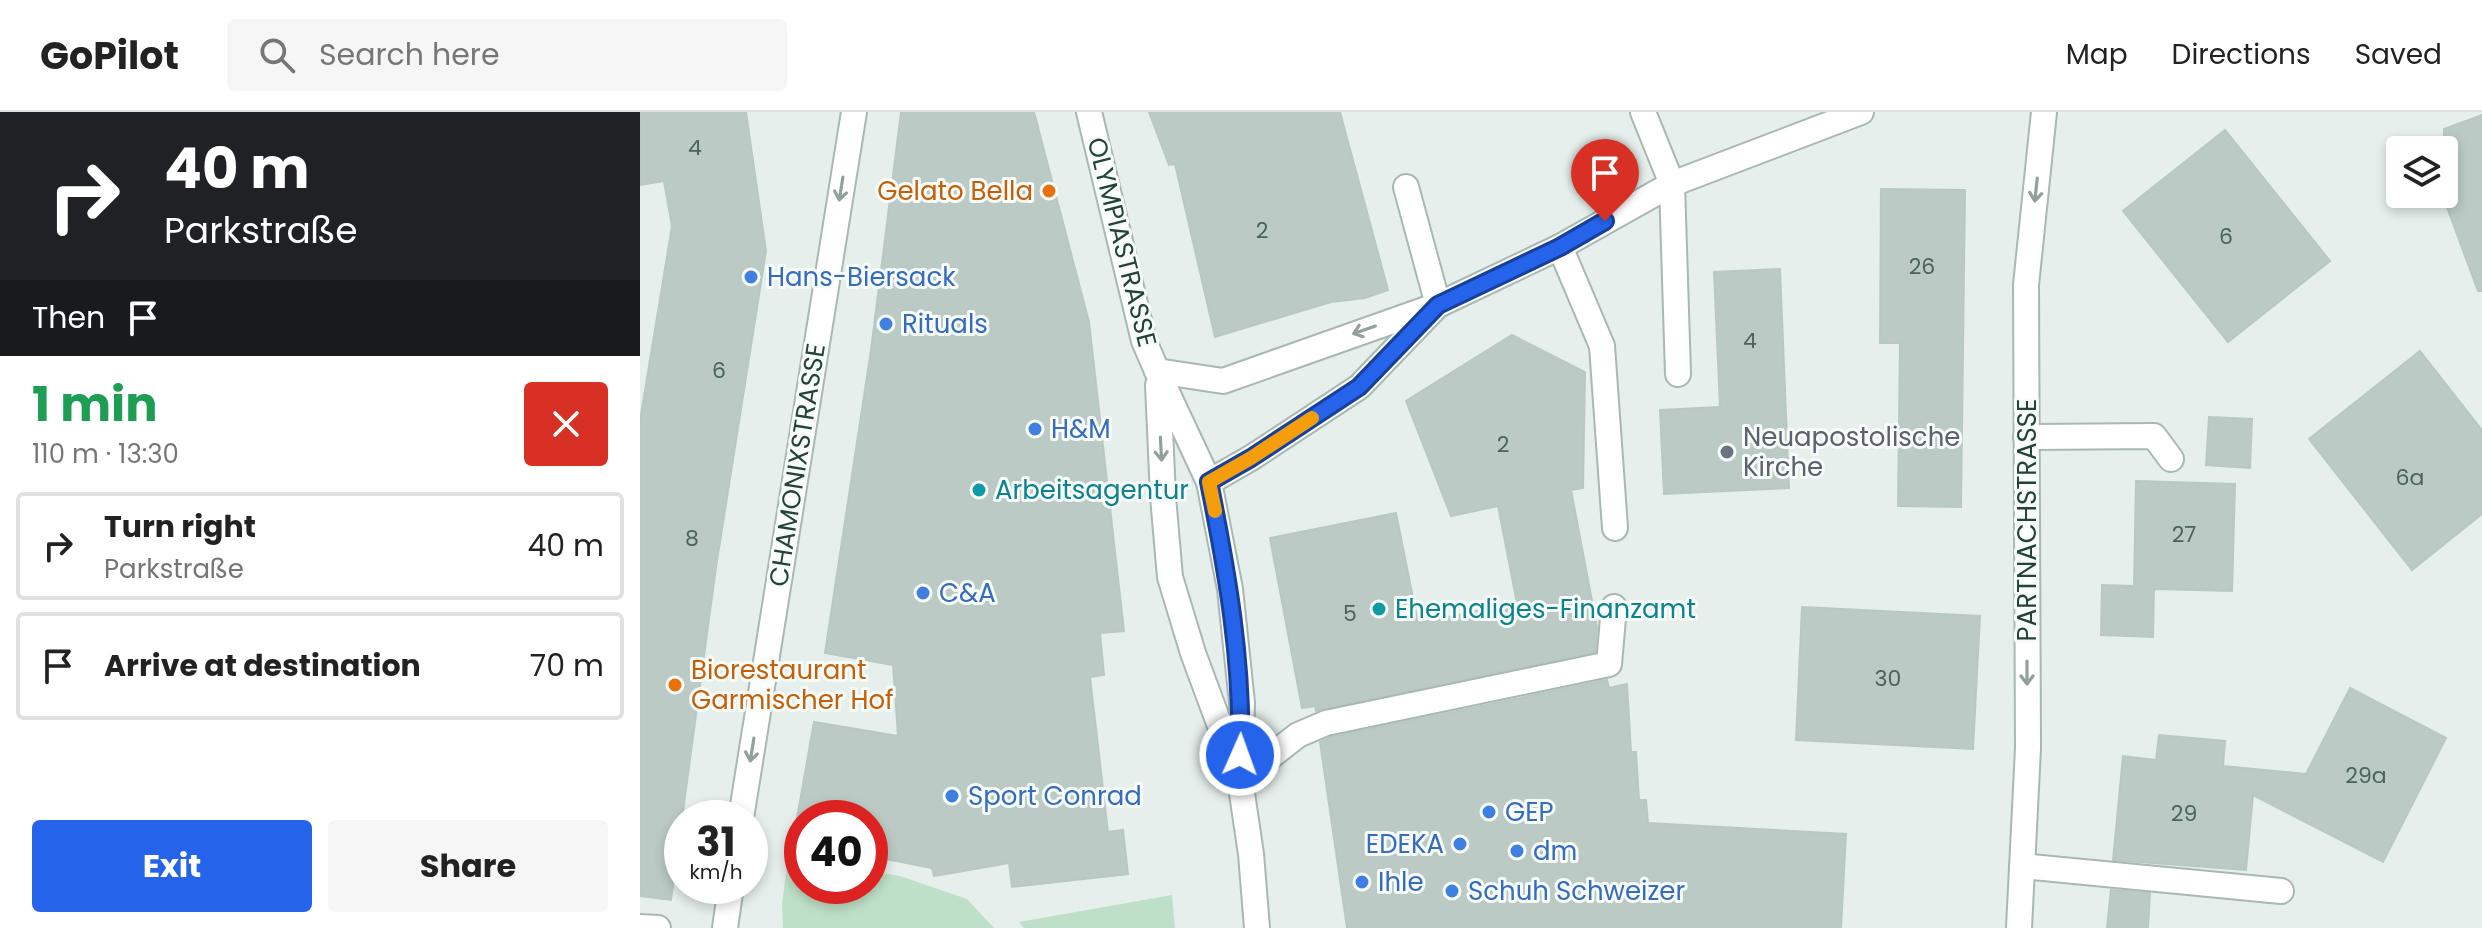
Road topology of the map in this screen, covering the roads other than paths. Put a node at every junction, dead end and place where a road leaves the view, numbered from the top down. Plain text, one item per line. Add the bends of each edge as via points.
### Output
1 (854, 112) edge
2 (1089, 112) edge
3 (1643, 112) edge
4 (1861, 112) edge
5 (2044, 112) edge
6 (1672, 184) junction
7 (1406, 187) dead end
8 (1560, 247) junction
9 (1438, 305) junction
10 (1157, 371) junction
11 (1678, 374) dead end
12 (2026, 437) junction
13 (2171, 459) dead end
14 (1218, 476) junction
15 (1615, 528) dead end
16 (1614, 607) dead end
17 (1240, 780) junction
18 (744, 800) edge
19 (2022, 866) junction
20 (2281, 891) dead end
21 (728, 904) edge
22 (640, 927) edge
23 (658, 928) edge
24 (725, 928) edge
25 (1257, 928) edge
26 (2019, 928) edge

1 -> 18 street, CHAMONIXSTRASSE
2 - 10 street, OLYMPIASTRASSE via 1144,341
3 - 6 street
4 - 6 street
5 -> 12 street, PARTNACHSTRASSE via 2026,285
6 - 8 street
6 - 11 street
7 - 9 street
8 - 9 street
8 - 15 street via 1602,346
9 -> 10 street via 1223,381
9 - 14 street via 1359,387
10 - 14 street, OLYMPIASTRASSE
10 -> 17 street via 1170,577
12 - 13 street via 2154,436
12 -> 19 street, PARTNACHSTRASSE via 2028,748
14 - 17 street, OLYMPIASTRASSE via 1242,703
16 - 17 street via 1609,664 1326,723 1298,735
17 - 25 street
19 - 20 street
19 - 26 street, PARTNACHSTRASSE
21 - 24 street
22 - 23 street

